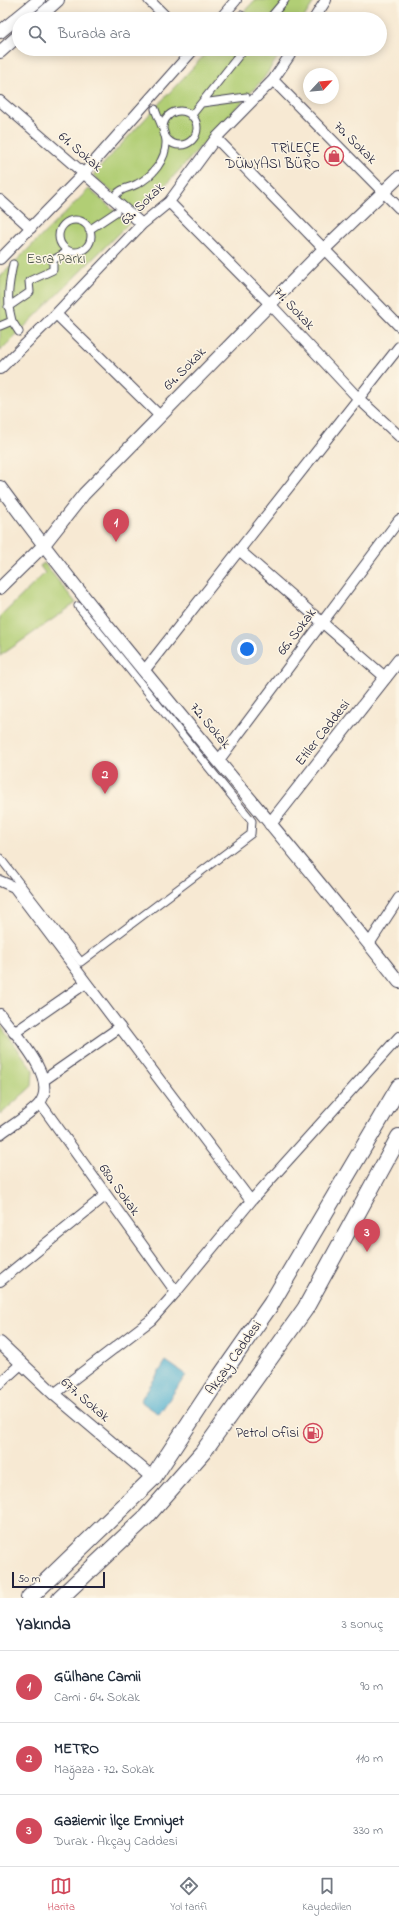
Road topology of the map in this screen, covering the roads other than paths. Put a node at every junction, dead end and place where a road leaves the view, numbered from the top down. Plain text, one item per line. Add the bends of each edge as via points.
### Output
1 (39, 0) edge
2 (58, 0) edge
3 (149, 0) edge
4 (236, 0) edge
5 (285, 0) edge
6 (326, 0) edge
7 (24, 12) edge
8 (45, 12) edge
9 (161, 12) edge
10 (226, 12) edge
11 (275, 12) edge
12 (318, 12) edge
13 (12, 22) edge
14 (0, 32) edge
15 (12, 41) edge
16 (0, 52) edge
17 (188, 56) edge
18 (238, 56) edge
19 (289, 56) edge
20 (273, 80) junction
21 (246, 97) dead end
22 (0, 100) edge
23 (202, 103) junction
24 (155, 109) dead end
25 (191, 116) junction
26 (165, 136) junction
27 (216, 138) junction
28 (84, 174) junction
29 (399, 177) edge
30 (383, 192) junction
31 (116, 195) dead end
32 (0, 200) edge
33 (169, 202) junction
34 (399, 208) edge
35 (116, 212) dead end
36 (142, 224) junction
37 (31, 228) junction
38 (89, 230) junction
39 (324, 249) junction
40 (68, 251) junction
41 (0, 259) edge
42 (13, 264) dead end
43 (270, 304) junction
44 (8, 307) junction
45 (56, 314) junction
46 (12, 321) junction
47 (0, 326) edge
48 (399, 326) edge
49 (19, 332) dead end
50 (399, 347) edge
51 (0, 368) edge
52 (358, 398) junction
53 (160, 416) junction
54 (399, 436) edge
55 (0, 488) edge
56 (399, 520) edge
57 (43, 546) junction
58 (239, 550) junction
59 (0, 588) edge
60 (78, 606) dead end
61 (322, 622) junction
62 (399, 660) edge
63 (144, 671) junction
64 (386, 678) junction
65 (218, 760) junction
66 (270, 824) junction
67 (0, 858) edge
68 (0, 881) edge
69 (399, 898) edge
70 (369, 944) junction
71 (399, 982) edge
72 (86, 983) junction
73 (0, 1014) edge
74 (120, 1027) junction
75 (14, 1033) junction
76 (399, 1037) edge
77 (44, 1080) junction
78 (399, 1086) edge
79 (40, 1103) junction
80 (0, 1134) edge
81 (399, 1137) edge
82 (106, 1195) junction
83 (251, 1201) junction
84 (0, 1280) edge
85 (176, 1292) junction
86 (0, 1342) edge
87 (21, 1364) junction
88 (0, 1383) edge
89 (54, 1394) junction
90 (153, 1478) junction
91 (78, 1553) junction
92 (91, 1569) junction
93 (18, 1598) edge
94 (29, 1598) edge
95 (60, 1598) edge
96 (72, 1598) edge

1 - 7 street
2 - 8 street
3 - 9 street
4 - 10 street
5 - 11 street
6 - 12 street
13 - 14 street
15 - 16 street
17 - 28 street
18 - 23 street
19 - 20 street, 63. Sokak
20 - 27 street, 63. Sokak
20 - 30 street, 70. Sokak
21 - 23 street
22 - 28 street, 61. Sokak
23 - 25 street
24 - 26 street
25 - 26 street via 178,111 168,116 163,125
25 - 26 street via 196,128 192,139 177,145
26 - 31 street via 166,143 161,162 151,176 136,185 120,189
27 - 33 street, 63. Sokak
27 - 39 street
28 - 36 street, 61. Sokak
28 - 37 street
29 - 30 street, 64. Sokak
30 - 34 street, 70. Sokak
30 - 39 street, 64. Sokak
32 - 37 street
33 - 36 street, 63. Sokak
33 - 43 street, 71. Sokak
35 - 38 street
36 - 45 street, 63. Sokak
37 - 41 street
38 - 40 street via 90,241 84,249
38 - 40 street via 78,221 73,220 64,225 59,238
39 - 43 street, 64. Sokak
39 - 48 street
40 - 44 street via 53,260 53,270 30,281 30,292
42 - 44 street via 8,289
43 - 52 street, 71. Sokak
43 - 53 street, 64. Sokak
44 - 46 street
45 - 51 street, 63. Sokak
45 - 53 street
46 - 47 street
46 - 49 street
50 - 52 street
52 - 54 street, 71. Sokak
52 - 58 street
53 - 57 street, 64. Sokak via 84,494
55 - 57 street, 72. Sokak
56 - 61 street, 66. Sokak
57 - 59 street, 64. Sokak
57 - 63 street, 72. Sokak
58 - 61 street
58 - 63 street
60 - 67 street via 252,821 251,834 81,962
61 - 64 street
61 - 65 street, 66. Sokak
62 - 64 street, Etiler Caddesi
63 - 65 street, 72. Sokak
64 - 66 street, Etiler Caddesi
65 - 66 street, 72. Sokak
66 - 70 street, 72. Sokak
68 - 72 street via 14,887
69 - 70 street
70 - 71 street, 72. Sokak
72 - 74 street
72 - 75 street
73 - 75 street
74 - 77 street
74 - 83 street
75 - 77 street via 40,1068
76 - 83 street
77 - 79 street via 44,1092
78 - 90 highway, Akçay Caddesi via 271,1304
79 - 80 street
79 - 82 street, 680. Sokak
81 - 92 highway, Akçay Caddesi via 305,1309 203,1452 146,1518
82 - 84 street
82 - 85 street, 680. Sokak
83 - 85 street
85 - 89 street via 150,1320
86 - 87 street, 677. Sokak
87 - 88 street
87 - 89 street, 677. Sokak
89 - 90 street, 677. Sokak
90 - 91 highway, Akçay Caddesi
91 - 93 highway
91 - 94 highway, Akçay Caddesi
92 - 95 highway, Akçay Caddesi
92 - 96 highway

